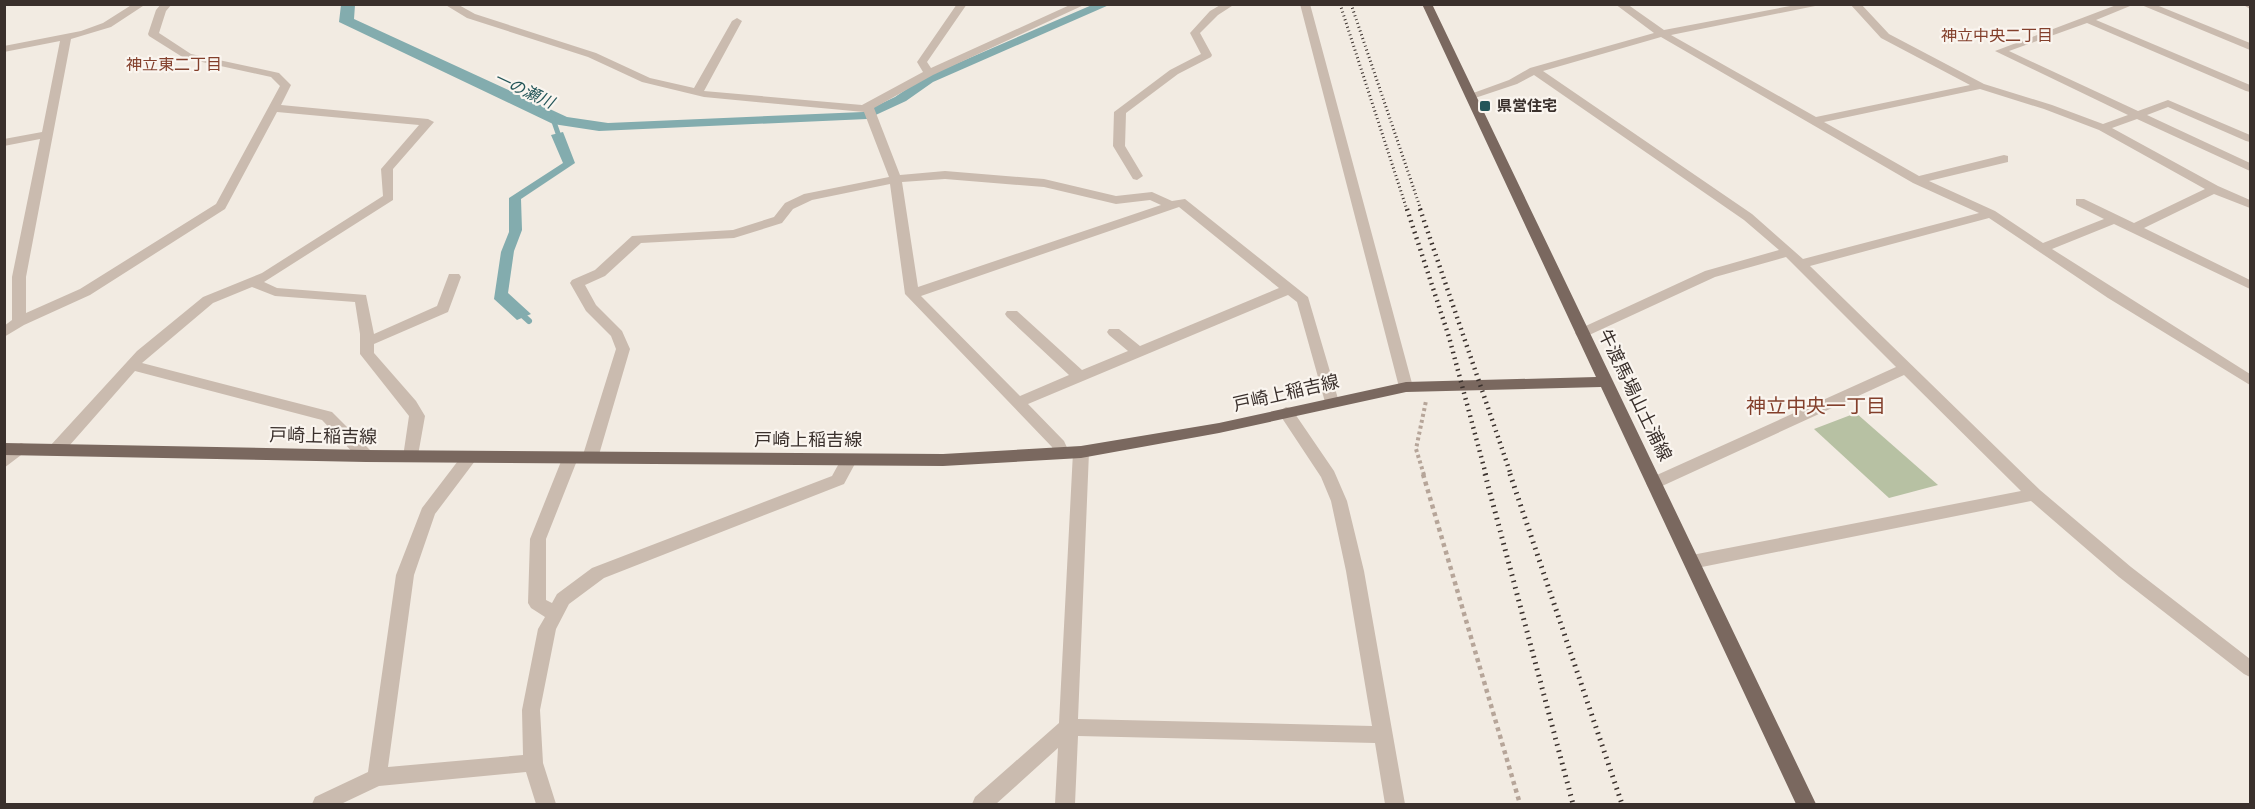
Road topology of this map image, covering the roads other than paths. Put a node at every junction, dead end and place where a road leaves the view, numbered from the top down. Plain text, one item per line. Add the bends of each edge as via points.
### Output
1 (141, 4) edge
2 (166, 4) edge
3 (449, 4) edge
4 (962, 4) edge
5 (1081, 4) edge
6 (1230, 4) edge
7 (1305, 4) edge
8 (1427, 4) edge
9 (1620, 4) edge
10 (1820, 4) edge
11 (1855, 4) edge
12 (2130, 4) edge
13 (2144, 4) edge
14 (2088, 20) junction
15 (737, 21) dead end
16 (1664, 33) junction
17 (66, 39) junction
18 (2250, 47) edge
19 (4, 49) edge
20 (1534, 70) junction
21 (929, 73) junction
22 (1980, 86) junction
23 (2250, 89) edge
24 (698, 92) junction
25 (1471, 96) junction
26 (273, 108) junction
27 (865, 108) junction
28 (2137, 115) junction
29 (1814, 121) junction
30 (2103, 129) junction
31 (47, 134) junction
32 (2250, 140) edge
33 (4, 143) edge
34 (2004, 159) dead end
35 (2250, 167) edge
36 (1137, 176) dead end
37 (895, 178) junction
38 (1917, 180) junction
39 (2214, 189) junction
40 (2080, 202) dead end
41 (2250, 204) edge
42 (1171, 206) junction
43 (1991, 214) junction
44 (2115, 219) junction
45 (2134, 228) junction
46 (2042, 248) junction
47 (1788, 252) junction
48 (1800, 264) junction
49 (454, 277) dead end
50 (253, 282) junction
51 (2250, 285) edge
52 (1289, 289) junction
53 (912, 294) junction
54 (1012, 314) dead end
55 (19, 321) junction
56 (4, 333) edge
57 (1114, 333) dead end
58 (1582, 333) junction
59 (367, 342) junction
60 (1138, 352) junction
61 (132, 365) junction
62 (1906, 368) junction
63 (1080, 377) junction
64 (2250, 380) edge
65 (1605, 382) junction
66 (1406, 387) junction
67 (1332, 402) junction
68 (1017, 403) junction
69 (1286, 412) junction
70 (4, 449) edge
71 (21, 449) junction
72 (56, 450) junction
73 (1081, 452) junction
74 (1062, 454) junction
75 (366, 456) junction
76 (411, 456) junction
77 (470, 457) junction
78 (570, 458) junction
79 (590, 458) junction
80 (849, 460) junction
81 (4, 462) edge
82 (1654, 483) junction
83 (2034, 494) junction
84 (1692, 562) junction
85 (555, 614) junction
86 (2250, 669) edge
87 (1068, 727) junction
88 (1383, 735) junction
89 (533, 763) junction
90 (377, 777) junction
91 (322, 804) edge
92 (546, 804) edge
93 (982, 804) edge
94 (1065, 804) edge
95 (1395, 804) edge
96 (1806, 804) edge

1 - 17 street via 107,25
2 - 26 street via 153,34 188,56 275,75 286,85
3 - 24 street via 471,16 592,55 646,80
4 - 21 street via 922,62
5 - 21 street
6 - 36 street via 1196,33 1207,55 1174,72 1120,112 1119,146
7 - 66 street
8 - 25 main road, 牛渡馬場山土浦線
9 - 16 street
10 - 16 street
11 - 22 street via 1885,36
12 - 14 street
13 - 18 street
14 - 23 street
14 - 28 street via 2000,51
15 - 24 street
16 - 20 street
16 - 29 street
17 - 19 street
17 - 31 street
20 - 25 street via 1513,82
20 - 47 street via 1748,217
21 - 27 street
22 - 29 street
22 - 30 street
24 - 27 street
25 - 58 main road, 牛渡馬場山土浦線
26 - 50 street via 428,122 387,169 389,197
26 - 55 street via 221,206 86,292
27 - 37 street via 869,109
28 - 30 street
28 - 32 street via 2168,103
28 - 35 street
29 - 38 street
30 - 39 street
31 - 33 street
31 - 55 street via 19,277
34 - 38 street
37 - 42 street via 945,175 1044,183 1116,200 1152,196
37 - 53 street
37 - 79 street via 808,197 789,206 778,220 734,234 637,239 600,273 577,283 591,308 617,334 623,350
38 - 43 street
39 - 41 street
39 - 45 street
40 - 44 street
42 - 52 street via 1181,202
42 - 53 street
43 - 46 street
43 - 48 street
44 - 45 street
44 - 46 street
45 - 51 street
46 - 64 street
47 - 48 street
47 - 58 street via 1710,273
48 - 62 street
49 - 59 street via 443,309
50 - 59 street via 276,292 360,298
50 - 61 street via 208,300
52 - 60 street
52 - 67 street via 1303,300
53 - 68 street
54 - 63 street
55 - 56 street
57 - 60 street
58 - 65 main road, 牛渡馬場山土浦線
59 - 76 street via 367,354 417,416
60 - 63 street
61 - 72 street
61 - 75 street via 327,416
62 - 82 street
62 - 83 street
63 - 68 street
65 - 66 main road, 戸崎上稲吉線
65 - 82 main road, 牛渡馬場山土浦線
66 - 67 main road, 戸崎上稲吉線
67 - 69 main road, 戸崎上稲吉線
68 - 74 street via 1059,445
69 - 73 main road, 戸崎上稲吉線
69 - 88 street via 1328,475 1339,501
70 - 71 main road, 戸崎上稲吉線
71 - 72 main road, 戸崎上稲吉線
71 - 81 street
72 - 75 main road, 戸崎上稲吉線
73 - 74 main road, 戸崎上稲吉線
73 - 87 street
74 - 80 main road, 戸崎上稲吉線
75 - 76 main road, 戸崎上稲吉線
76 - 77 main road, 戸崎上稲吉線
77 - 78 main road, 戸崎上稲吉線
77 - 90 street via 428,512 405,575
78 - 79 main road, 戸崎上稲吉線
78 - 85 street via 538,539 537,603
79 - 80 main road, 戸崎上稲吉線
80 - 85 street via 837,480 598,573 562,599
82 - 84 main road, 牛渡馬場山土浦線
83 - 84 street
83 - 86 street via 2125,572
84 - 96 main road, 牛渡馬場山土浦線
85 - 89 street via 547,629 531,710
87 - 88 street
87 - 93 street
87 - 94 street
88 - 95 street
89 - 90 street
89 - 92 street
90 - 91 street

